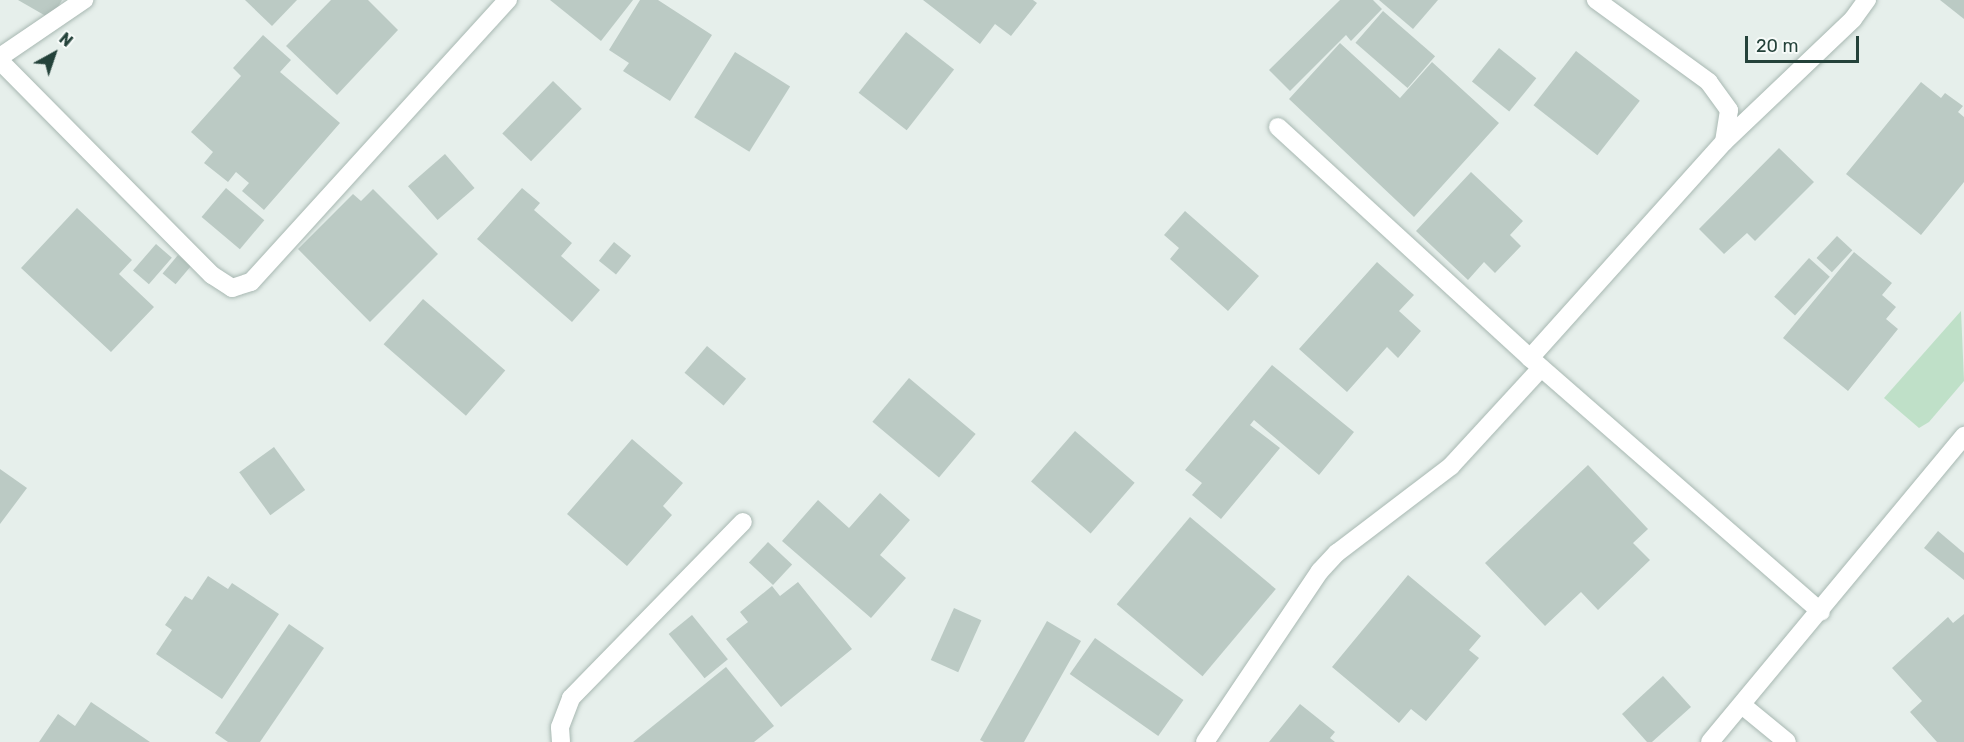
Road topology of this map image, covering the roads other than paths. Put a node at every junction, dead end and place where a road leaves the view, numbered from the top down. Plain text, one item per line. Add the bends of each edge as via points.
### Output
1 (84, 0) edge
2 (508, 0) edge
3 (1596, 0) edge
4 (1867, 0) edge
5 (0, 59) edge
6 (1278, 127) dead end
7 (1724, 142) junction
8 (1535, 363) junction
9 (1964, 436) edge
10 (743, 522) dead end
11 (1821, 612) junction
12 (1742, 705) junction
13 (561, 742) edge
14 (1205, 742) edge
15 (1710, 742) edge
16 (1787, 742) edge

1 - 5 street
2 - 5 street via 251,282 232,288 212,274
3 - 7 street via 1708,82 1729,110
4 - 7 street via 1853,19
6 - 8 street
7 - 8 street
8 - 11 street
8 - 14 street via 1451,466 1337,553 1320,571
9 - 11 street
10 - 13 street via 571,698 560,727
11 - 12 street
12 - 15 street
12 - 16 street

